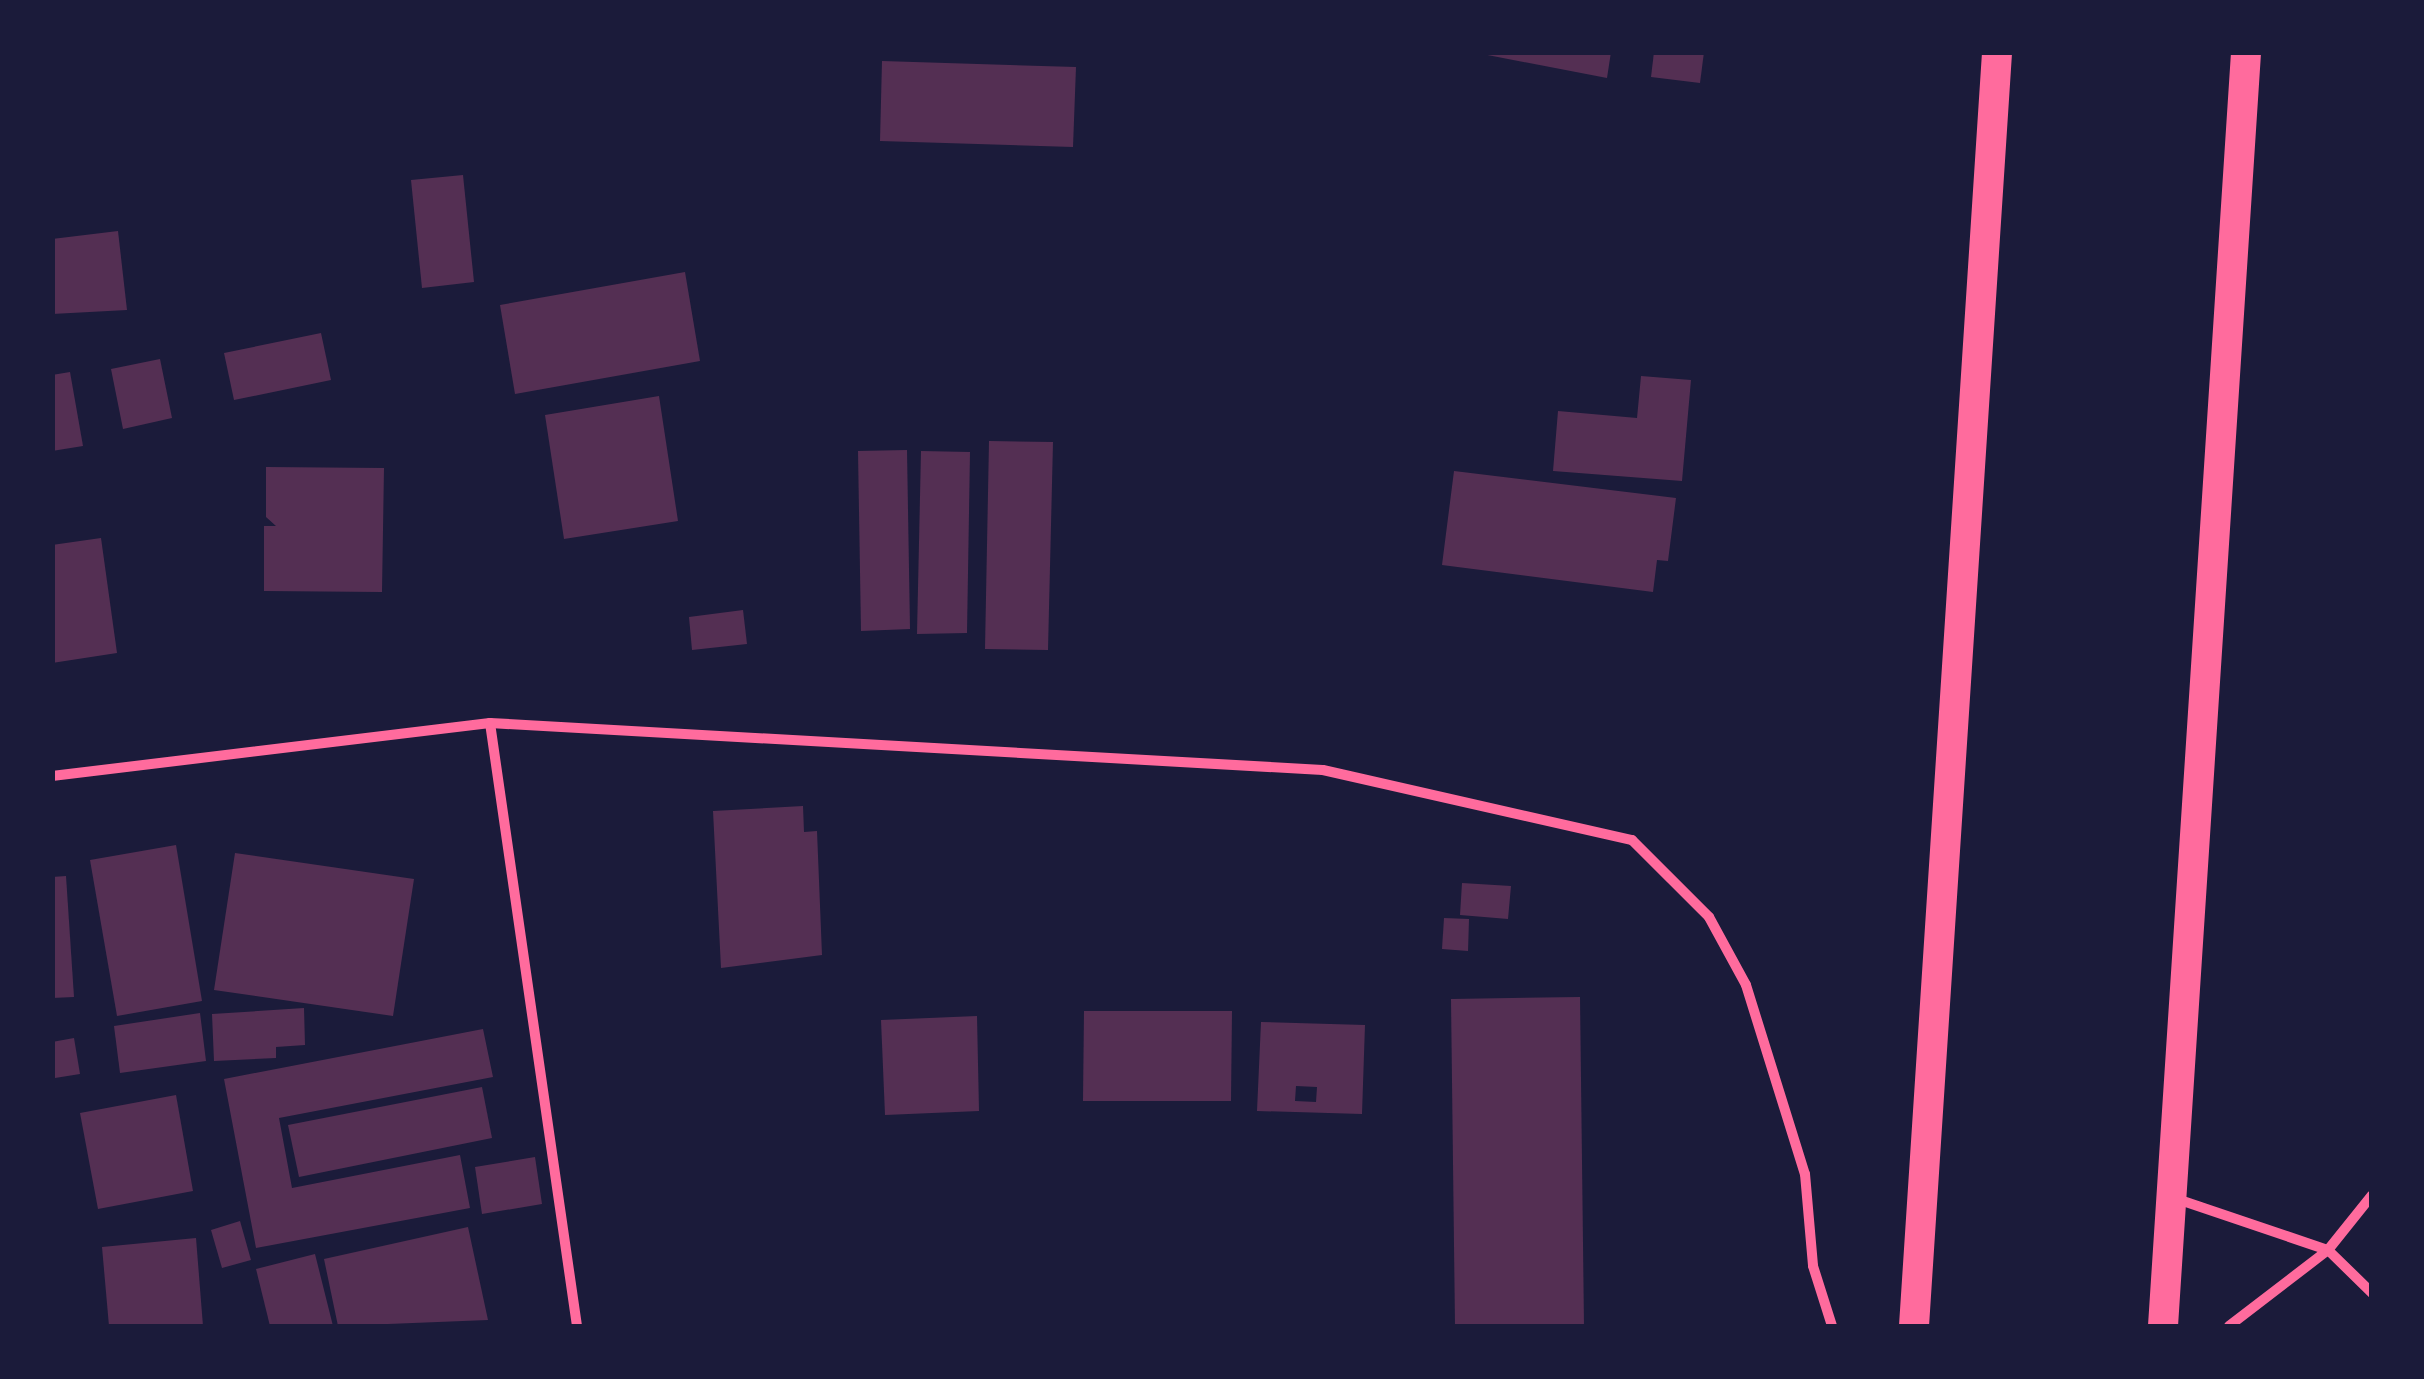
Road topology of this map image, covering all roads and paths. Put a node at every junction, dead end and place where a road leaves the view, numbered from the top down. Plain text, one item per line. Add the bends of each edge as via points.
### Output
1 (1997, 52) edge
2 (2246, 52) edge
3 (490, 723) junction
4 (52, 776) edge
5 (2372, 1194) edge
6 (2171, 1197) junction
7 (2328, 1250) junction
8 (2372, 1293) edge
9 (577, 1326) edge
10 (1832, 1326) edge
11 (1914, 1326) edge
12 (2163, 1326) edge
13 (2229, 1326) edge

1 - 11 highway
2 - 6 highway
3 - 4 street
3 - 9 street
3 - 10 street via 1323,770 1632,840 1709,917 1746,985 1806,1174 1813,1266
5 - 7 street
6 - 7 street
6 - 12 highway
7 - 8 street
7 - 13 street

